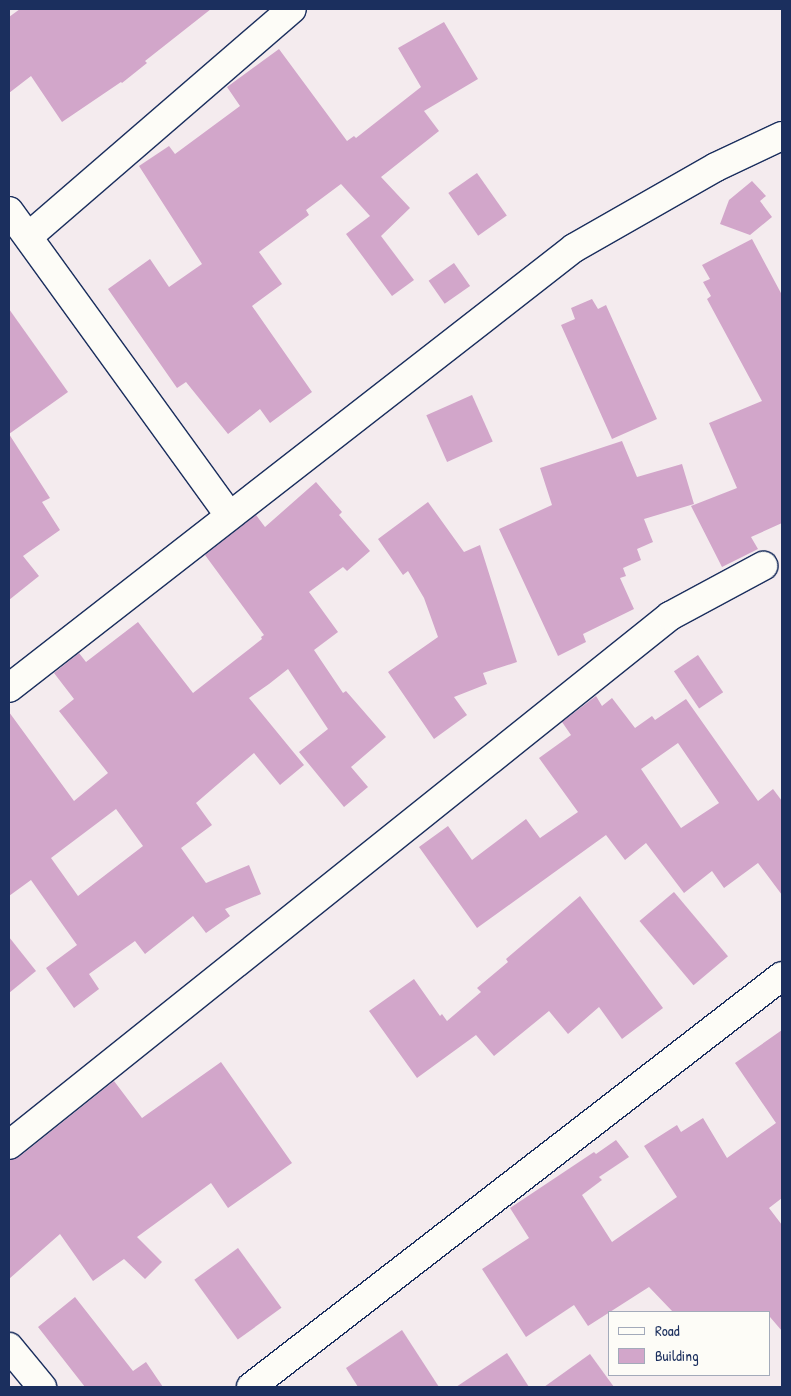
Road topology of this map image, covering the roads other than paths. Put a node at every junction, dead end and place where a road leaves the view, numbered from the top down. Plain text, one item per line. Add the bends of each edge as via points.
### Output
1 (292, 9) edge
2 (782, 136) edge
3 (9, 211) edge
4 (29, 236) junction
5 (229, 515) junction
6 (763, 566) dead end
7 (9, 688) edge
8 (782, 976) edge
9 (9, 1145) edge
10 (9, 1347) edge
11 (25, 1375) edge
12 (252, 1387) edge

1 - 4 street
2 - 5 street via 716,167 574,248
3 - 4 street
4 - 5 street
5 - 7 street
6 - 9 street via 670,616
8 - 12 street
10 - 11 street

